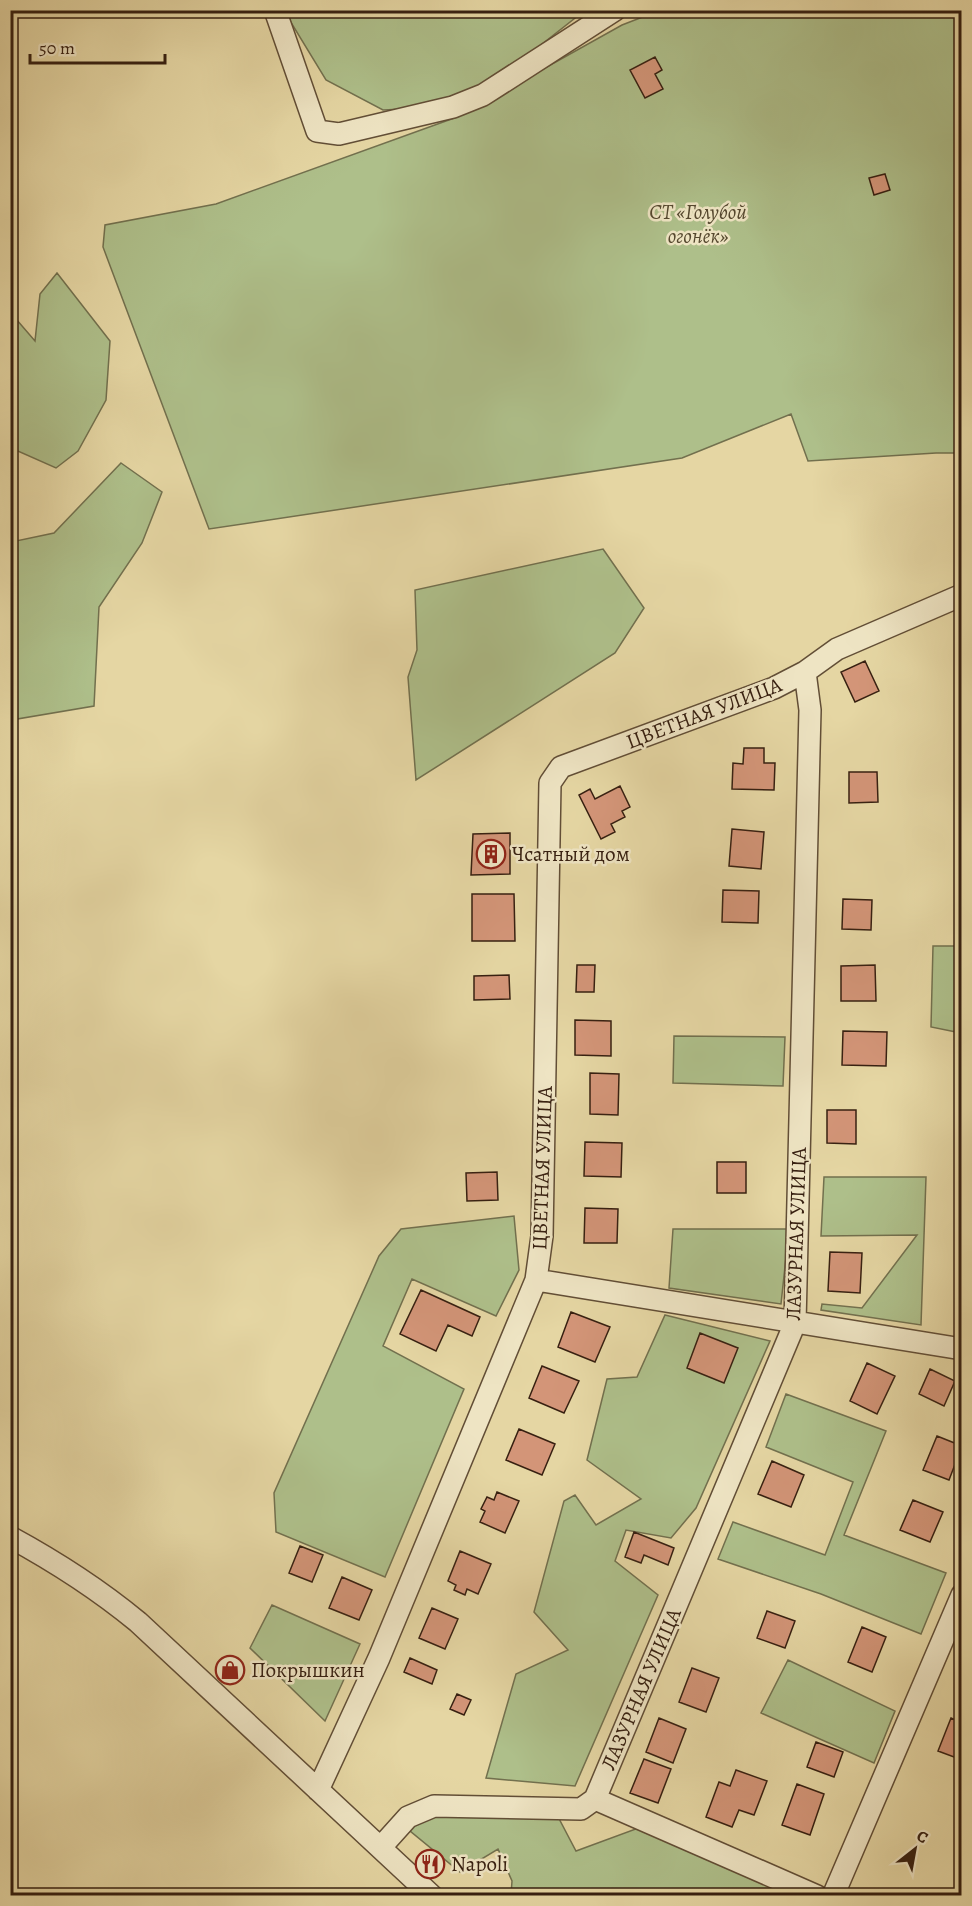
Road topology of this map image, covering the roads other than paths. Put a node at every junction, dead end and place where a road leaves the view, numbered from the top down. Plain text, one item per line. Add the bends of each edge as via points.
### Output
1 (275, 10) edge
2 (615, 10) edge
3 (962, 595) edge
4 (805, 672) junction
5 (536, 1280) junction
6 (795, 1323) junction
7 (962, 1349) edge
8 (10, 1537) edge
9 (962, 1595) edge
10 (957, 1616) edge
11 (318, 1790) junction
12 (595, 1799) junction
13 (381, 1847) junction
14 (432, 1896) edge
15 (817, 1896) edge
16 (833, 1896) edge

1 - 2 street via 317,131 339,134 453,107 483,94
3 - 4 street via 837,649
4 - 5 street, ЦВЕТНАЯ УЛИЦА via 774,688 561,767 550,783 542,1236
4 - 6 street, ЛАЗУРНАЯ УЛИЦА via 810,710
5 - 6 street
5 - 11 street, ЦВЕТНАЯ УЛИЦА via 379,1658
6 - 7 street
6 - 12 street, ЛАЗУРНАЯ УЛИЦА
8 - 11 street via 103,1593
9 - 10 street
10 - 16 street
11 - 13 street
12 - 13 street via 581,1809 434,1806 408,1817
12 - 15 street
13 - 14 street

